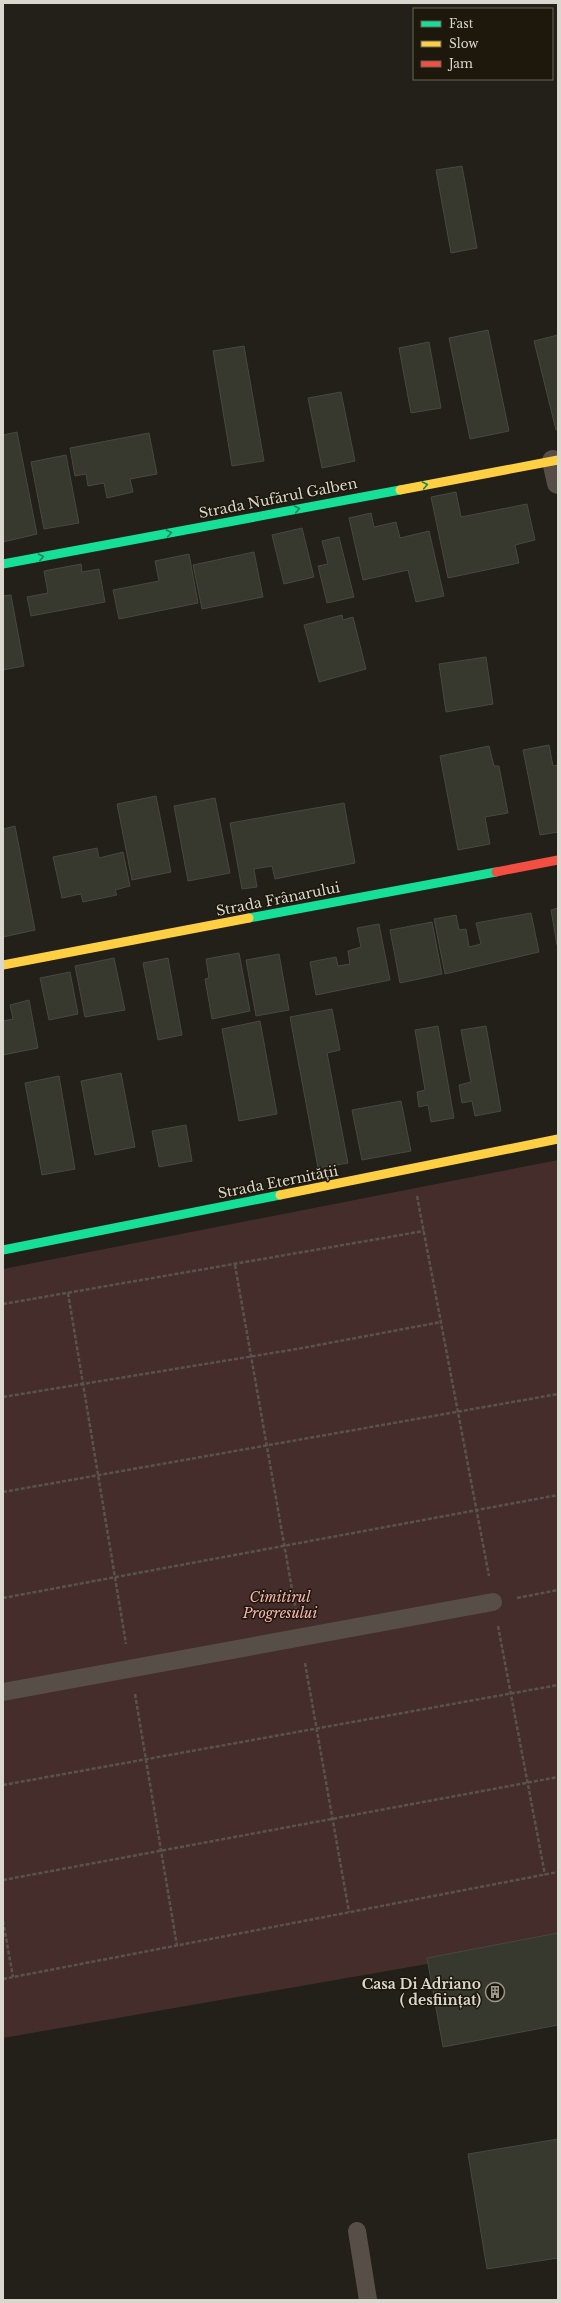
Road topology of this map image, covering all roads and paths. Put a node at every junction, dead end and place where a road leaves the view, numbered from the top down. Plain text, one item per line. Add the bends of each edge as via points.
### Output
1 (555, 460) edge
2 (558, 483) edge
3 (3, 564) edge
4 (558, 860) edge
5 (3, 965) edge
6 (558, 1139) edge
7 (412, 1170) junction
8 (424, 1231) junction
9 (3, 1250) edge
10 (235, 1265) junction
11 (68, 1293) junction
12 (3, 1304) edge
13 (441, 1322) junction
14 (251, 1356) junction
15 (83, 1384) junction
16 (558, 1394) edge
17 (3, 1397) edge
18 (458, 1412) junction
19 (267, 1446) junction
20 (98, 1475) junction
21 (3, 1492) edge
22 (558, 1495) edge
23 (476, 1510) junction
24 (285, 1546) junction
25 (115, 1577) junction
26 (558, 1590) edge
27 (3, 1598) edge
28 (493, 1602) junction
29 (301, 1637) junction
30 (131, 1668) junction
31 (558, 1685) edge
32 (3, 1692) edge
33 (510, 1694) junction
34 (317, 1729) junction
35 (146, 1760) junction
36 (558, 1777) edge
37 (528, 1783) junction
38 (3, 1785) edge
39 (333, 1820) junction
40 (161, 1851) junction
41 (558, 1872) edge
42 (545, 1874) junction
43 (3, 1880) edge
44 (349, 1912) junction
45 (3, 1921) edge
46 (177, 1946) junction
47 (13, 1977) junction
48 (3, 1979) edge
49 (357, 2231) dead end
50 (368, 2300) edge

1 - 2 street
3 -> 1 street, Strada Nufărul Galben
4 - 5 street, Strada Frânarului
6 - 7 street, Strada Eternității
7 - 8 path
7 - 9 street, Strada Eternității
8 - 10 path
8 - 13 path
10 - 11 path
10 - 14 path
11 - 12 path
11 - 15 path
13 - 14 path
13 - 18 path
14 - 15 path
14 - 19 path
15 - 17 path
15 - 20 path
16 - 18 path
18 - 19 path
18 - 23 path
19 - 20 path
19 - 24 path
20 - 21 path
20 - 25 path
22 - 23 path
23 - 24 path
23 - 28 path
24 - 25 path
24 - 29 path
25 - 27 path
25 - 30 path
26 - 28 path
28 - 29 lane
28 - 33 path
29 - 30 lane
29 - 34 path
30 - 32 lane
30 - 35 path
31 - 33 path
33 - 34 path
33 - 37 path
34 - 35 path
34 - 39 path
35 - 38 path
35 - 40 path
36 - 37 path
37 - 39 path
37 - 42 path
39 - 40 path
39 - 44 path
40 - 43 path
40 - 46 path
41 - 42 path
42 - 44 path
44 - 46 path
45 - 47 path
46 - 47 path
47 - 48 path
49 - 50 lane

